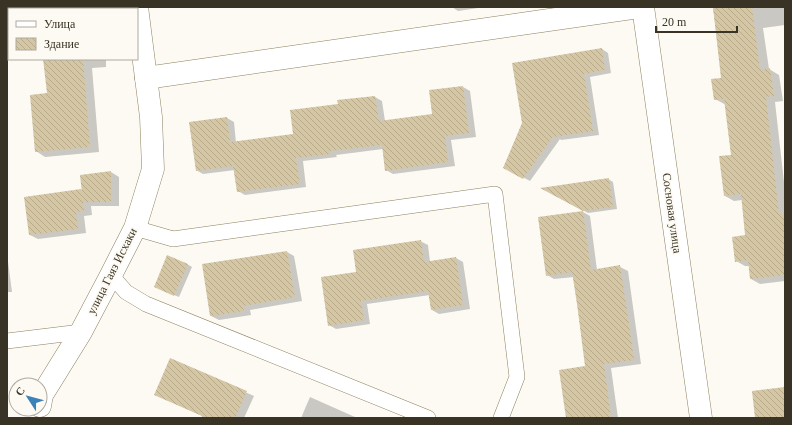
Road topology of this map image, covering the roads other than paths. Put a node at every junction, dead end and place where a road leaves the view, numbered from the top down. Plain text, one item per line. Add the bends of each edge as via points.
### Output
1 (640, 7) edge
2 (643, 7) edge
3 (138, 15) edge
4 (146, 78) junction
5 (135, 228) junction
6 (111, 275) junction
7 (81, 332) junction
8 (7, 341) edge
9 (48, 385) edge
10 (428, 418) edge
11 (500, 418) edge
12 (701, 418) edge

1 - 4 street
2 - 12 street, Сосновая улица
3 - 4 street, улица Гаяз Исхаки
4 - 5 street, улица Гаяз Исхаки via 153,169
5 - 6 street, улица Гаяз Исхаки
5 - 11 lane via 173,239 495,194 517,377
6 - 7 street, улица Гаяз Исхаки
6 - 10 lane via 126,292 146,304
7 - 8 lane
7 - 9 street, улица Гаяз Исхаки

